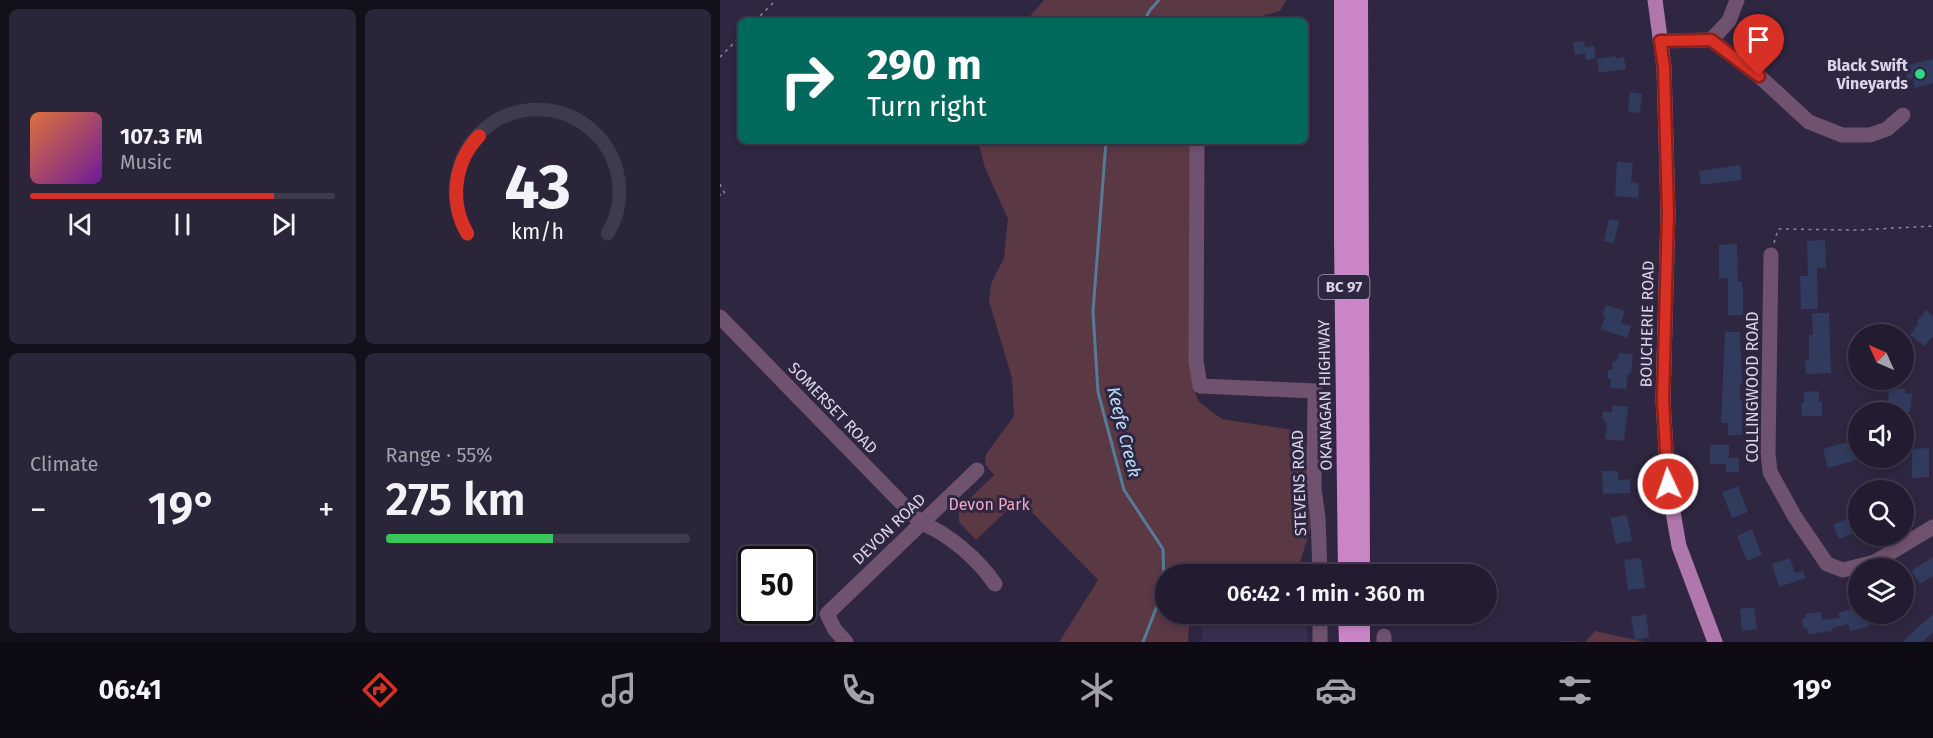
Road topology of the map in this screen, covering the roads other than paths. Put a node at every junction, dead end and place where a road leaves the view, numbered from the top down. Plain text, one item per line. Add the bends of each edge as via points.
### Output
1 (1343, 0) edge
2 (1359, 0) edge
3 (1655, 0) edge
4 (1737, 0) edge
5 (1711, 40) junction
6 (1660, 41) junction
7 (1903, 115) dead end
8 (1197, 144) edge
9 (1771, 255) road end
10 (720, 317) edge
11 (977, 470) dead end
12 (921, 523) junction
13 (1933, 526) edge
14 (1320, 564) edge
15 (1347, 564) edge
16 (1361, 564) edge
17 (995, 584) dead end
18 (1320, 624) edge
19 (1347, 624) edge
20 (1361, 624) edge
21 (846, 642) edge
22 (1320, 642) edge
23 (1348, 642) edge
24 (1361, 642) edge
25 (1715, 642) edge

1 - 15 highway, OKANAGAN HIGHWAY / BC 97
2 - 16 highway, OKANAGAN HIGHWAY / BC 97
3 - 6 main road, BOUCHERIE ROAD
4 - 5 street via 1729,21
5 - 6 street
5 - 7 street via 1759,76 1809,122 1842,135 1870,135 1887,129
6 - 25 main road, BOUCHERIE ROAD via 1668,213 1663,400 1668,484 1679,546
8 - 14 street, STEVENS ROAD via 1196,360 1200,386 1315,391 1314,489
9 - 13 street, COLLINGWOOD ROAD via 1768,453 1770,472 1795,517 1827,564 1843,570 1875,562
10 - 12 street, SOMERSET ROAD
11 - 12 street, DEVON ROAD
12 - 17 street, SOMERSET ROAD via 937,529 984,568
12 - 21 street, DEVON ROAD via 827,614
18 - 22 street
19 - 23 highway
20 - 24 highway

